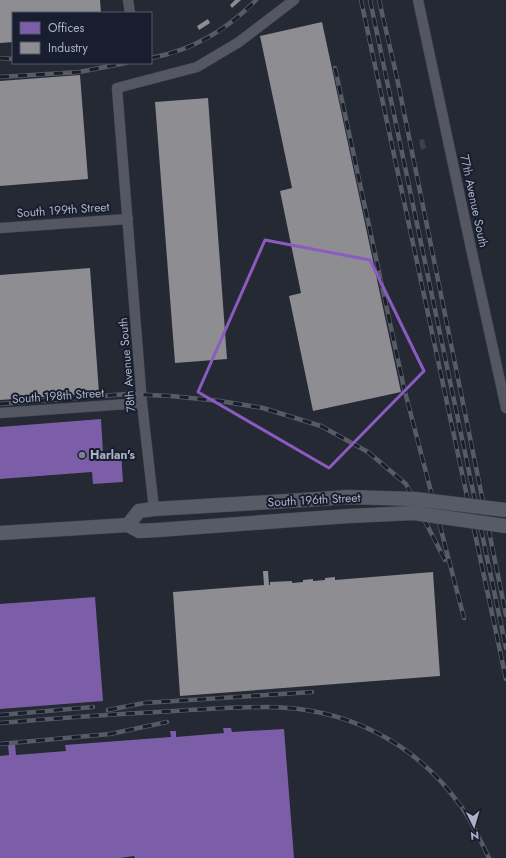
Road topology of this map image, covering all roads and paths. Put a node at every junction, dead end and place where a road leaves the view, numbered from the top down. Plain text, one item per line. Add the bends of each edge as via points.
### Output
1 (128, 0) edge
2 (294, 0) edge
3 (418, 0) edge
4 (130, 12) edge
5 (128, 219) junction
6 (0, 228) edge
7 (142, 403) junction
8 (506, 408) edge
9 (0, 413) edge
10 (154, 509) junction
11 (506, 510) edge
12 (128, 525) junction
13 (506, 526) edge
14 (0, 533) edge

1 - 4 street
2 - 5 street, 78th Avenue South via 239,42 197,67 117,88
3 - 8 street, 77th Avenue South
5 - 6 street, South 199th Street
5 - 7 street, 78th Avenue South
7 - 9 street, South 198th Street
7 - 10 street, 78th Avenue South
10 - 11 main road, South 196th Street, bridge via 348,497 415,499
10 - 12 main road, South 196th Street via 139,511
12 - 13 main road, South 196th Street, bridge via 139,530 152,530 413,513
12 - 14 main road, South 196th Street

